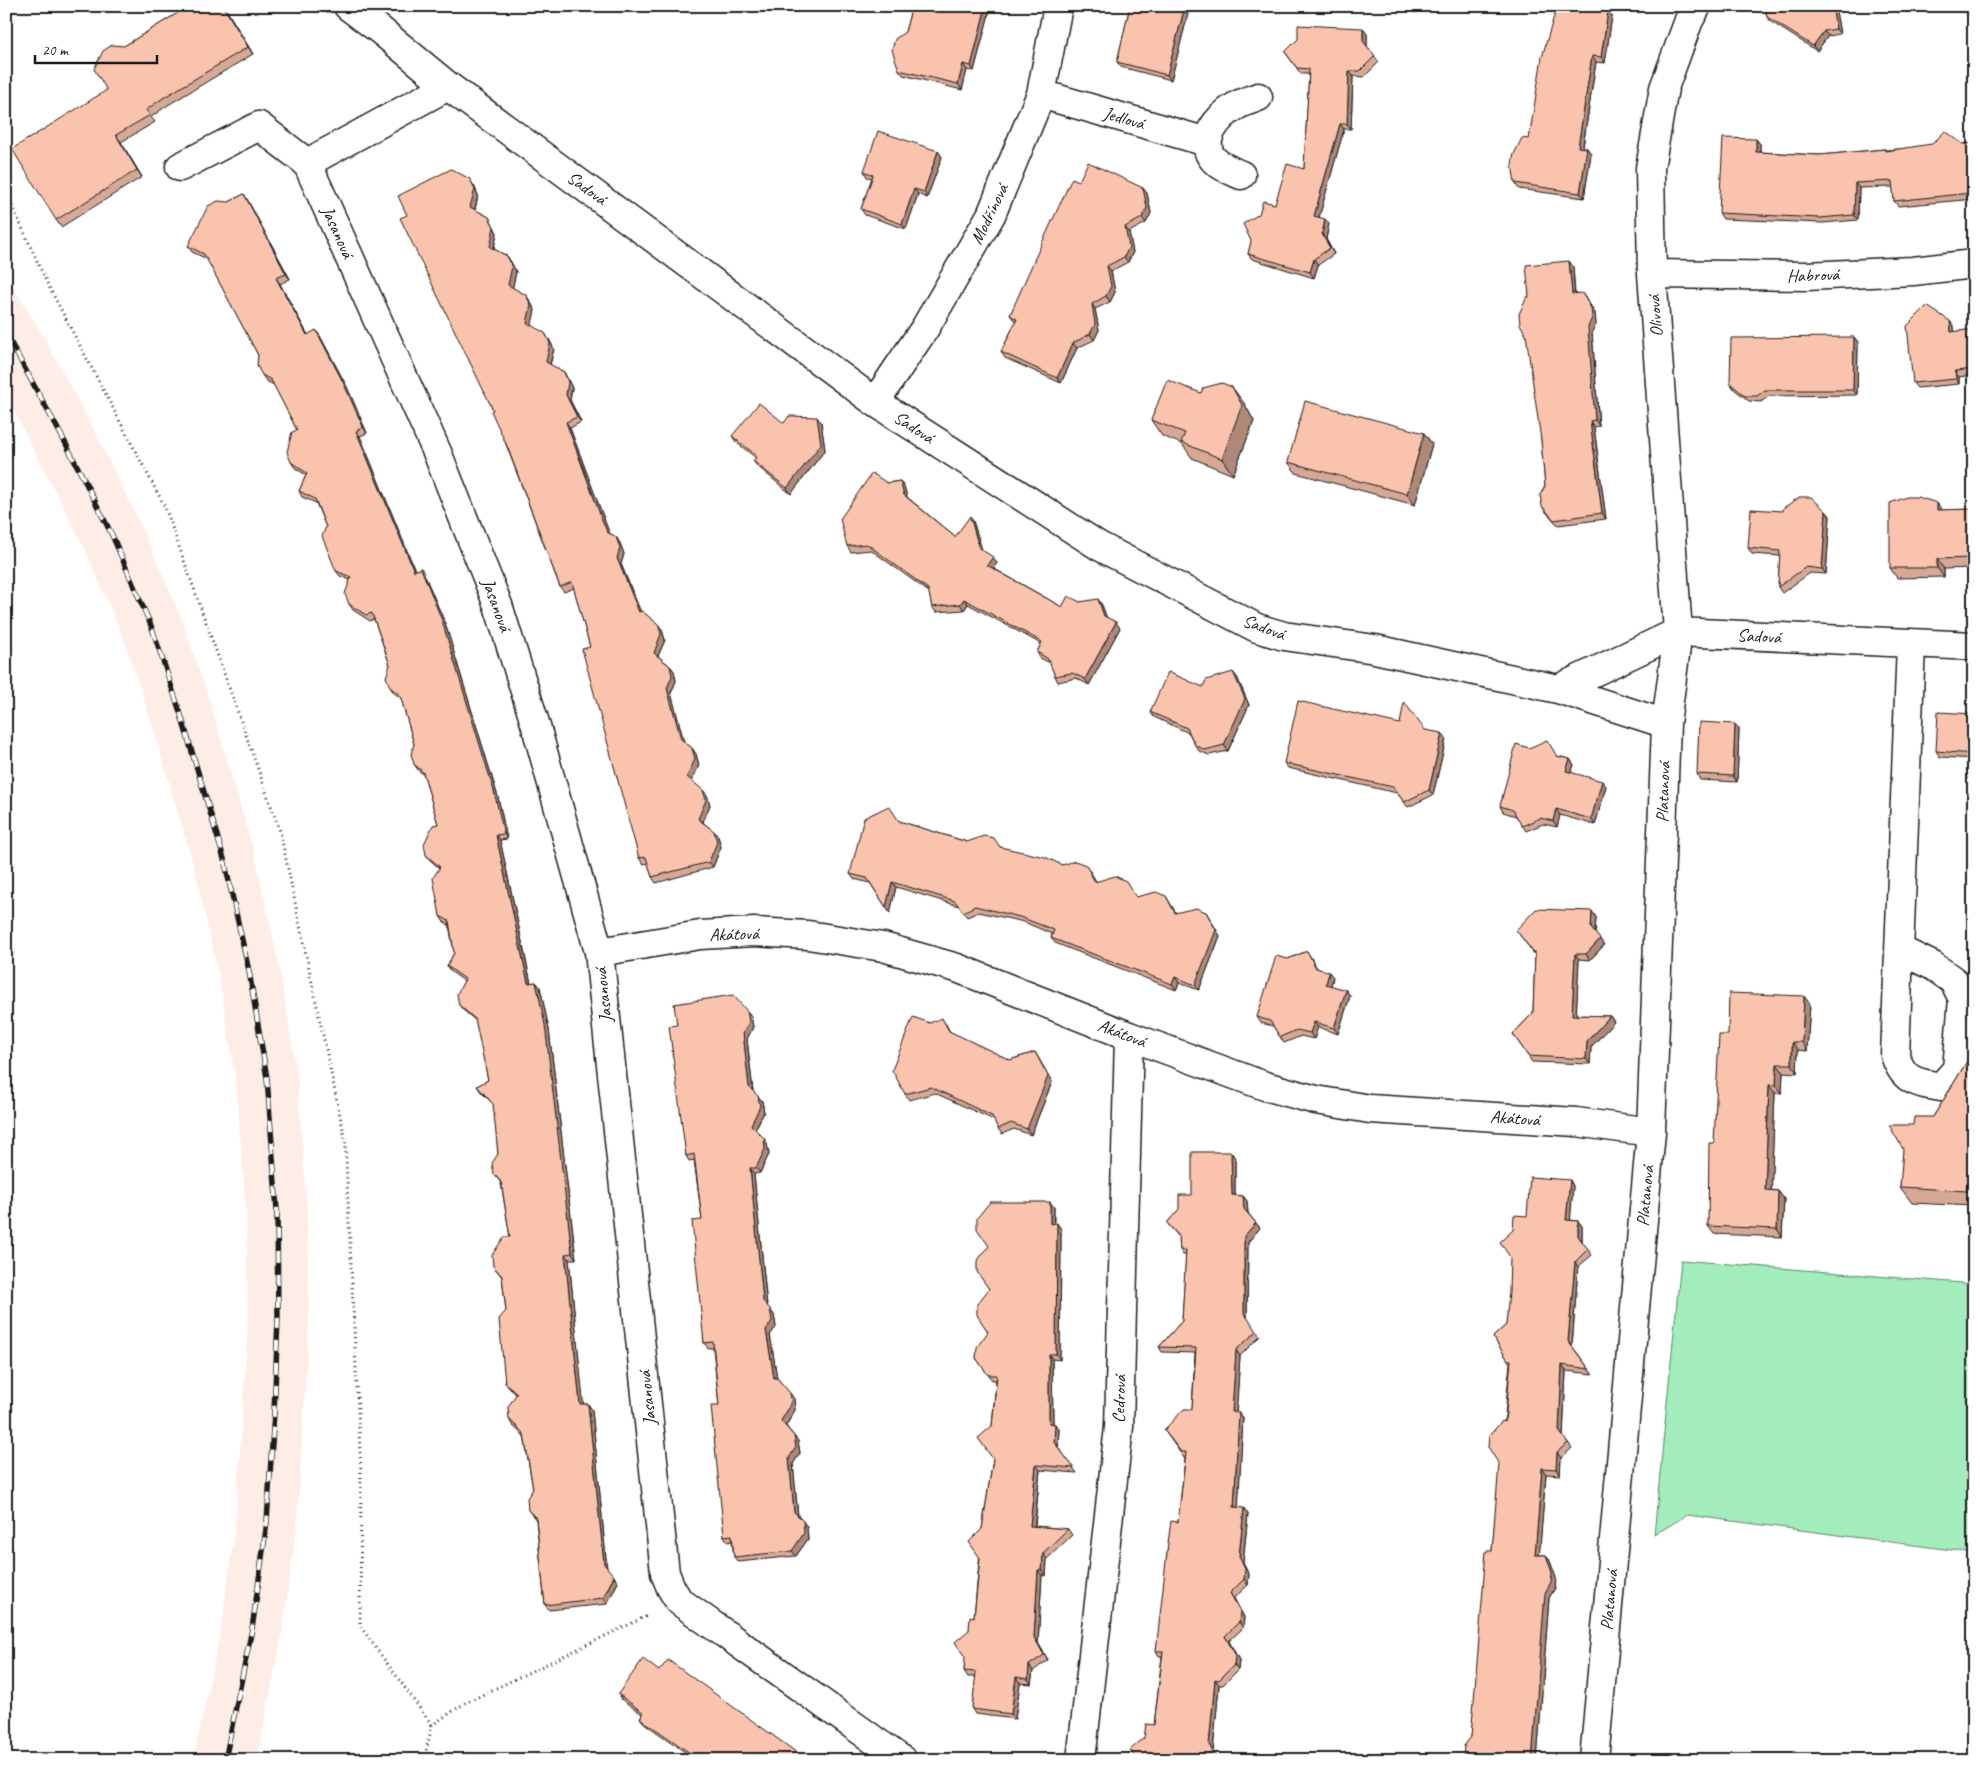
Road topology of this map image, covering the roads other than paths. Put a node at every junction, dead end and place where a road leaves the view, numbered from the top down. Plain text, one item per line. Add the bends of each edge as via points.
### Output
1 (348, 6) edge
2 (1058, 6) edge
3 (1697, 6) edge
4 (448, 86) junction
5 (1041, 94) junction
6 (1258, 98) dead end
7 (1206, 142) junction
8 (307, 163) junction
9 (180, 167) dead end
10 (1241, 175) dead end
11 (1974, 264) edge
12 (1652, 274) junction
13 (875, 402) junction
14 (1678, 632) junction
15 (1911, 644) junction
16 (1974, 646) edge
17 (1558, 689) junction
18 (1666, 724) junction
19 (1900, 950) dead end
20 (599, 952) junction
21 (1129, 1036) junction
22 (1651, 1132) junction
23 (902, 1760) edge
24 (1080, 1760) edge
25 (1594, 1760) edge

1 - 4 street, Sadová
2 - 5 street, Modřínová
3 - 12 street, Olivová via 1664,88 1650,168
4 - 8 street
4 - 13 street, Sadová
5 - 7 street, Jedlová
5 - 13 street, Modřínová via 991,215 926,328
6 - 7 street via 1236,106 1222,117
7 - 10 street via 1214,160
8 - 9 street, Jasanová via 260,126
8 - 20 street, Jasanová via 437,452 498,605 533,714
11 - 12 street, Habrová via 1913,271 1806,276
12 - 14 street, Olivová
13 - 17 street, Sadová via 1099,546 1257,628 1291,637 1375,649
14 - 15 street, Sadová
14 - 17 street, Sadová
14 - 18 street, Platanová
15 - 16 street, Sadová
15 - 19 street
17 - 18 street, Sadová
18 - 22 street, Platanová
20 - 21 street, Akátová via 700,936 754,932 883,947 957,968
20 - 23 street, Jasanová via 665,1573 679,1601
21 - 22 street, Akátová via 1265,1086 1325,1101 1370,1109 1576,1122
21 - 24 street, Cedrová via 1119,1427
22 - 25 street, Platanová

